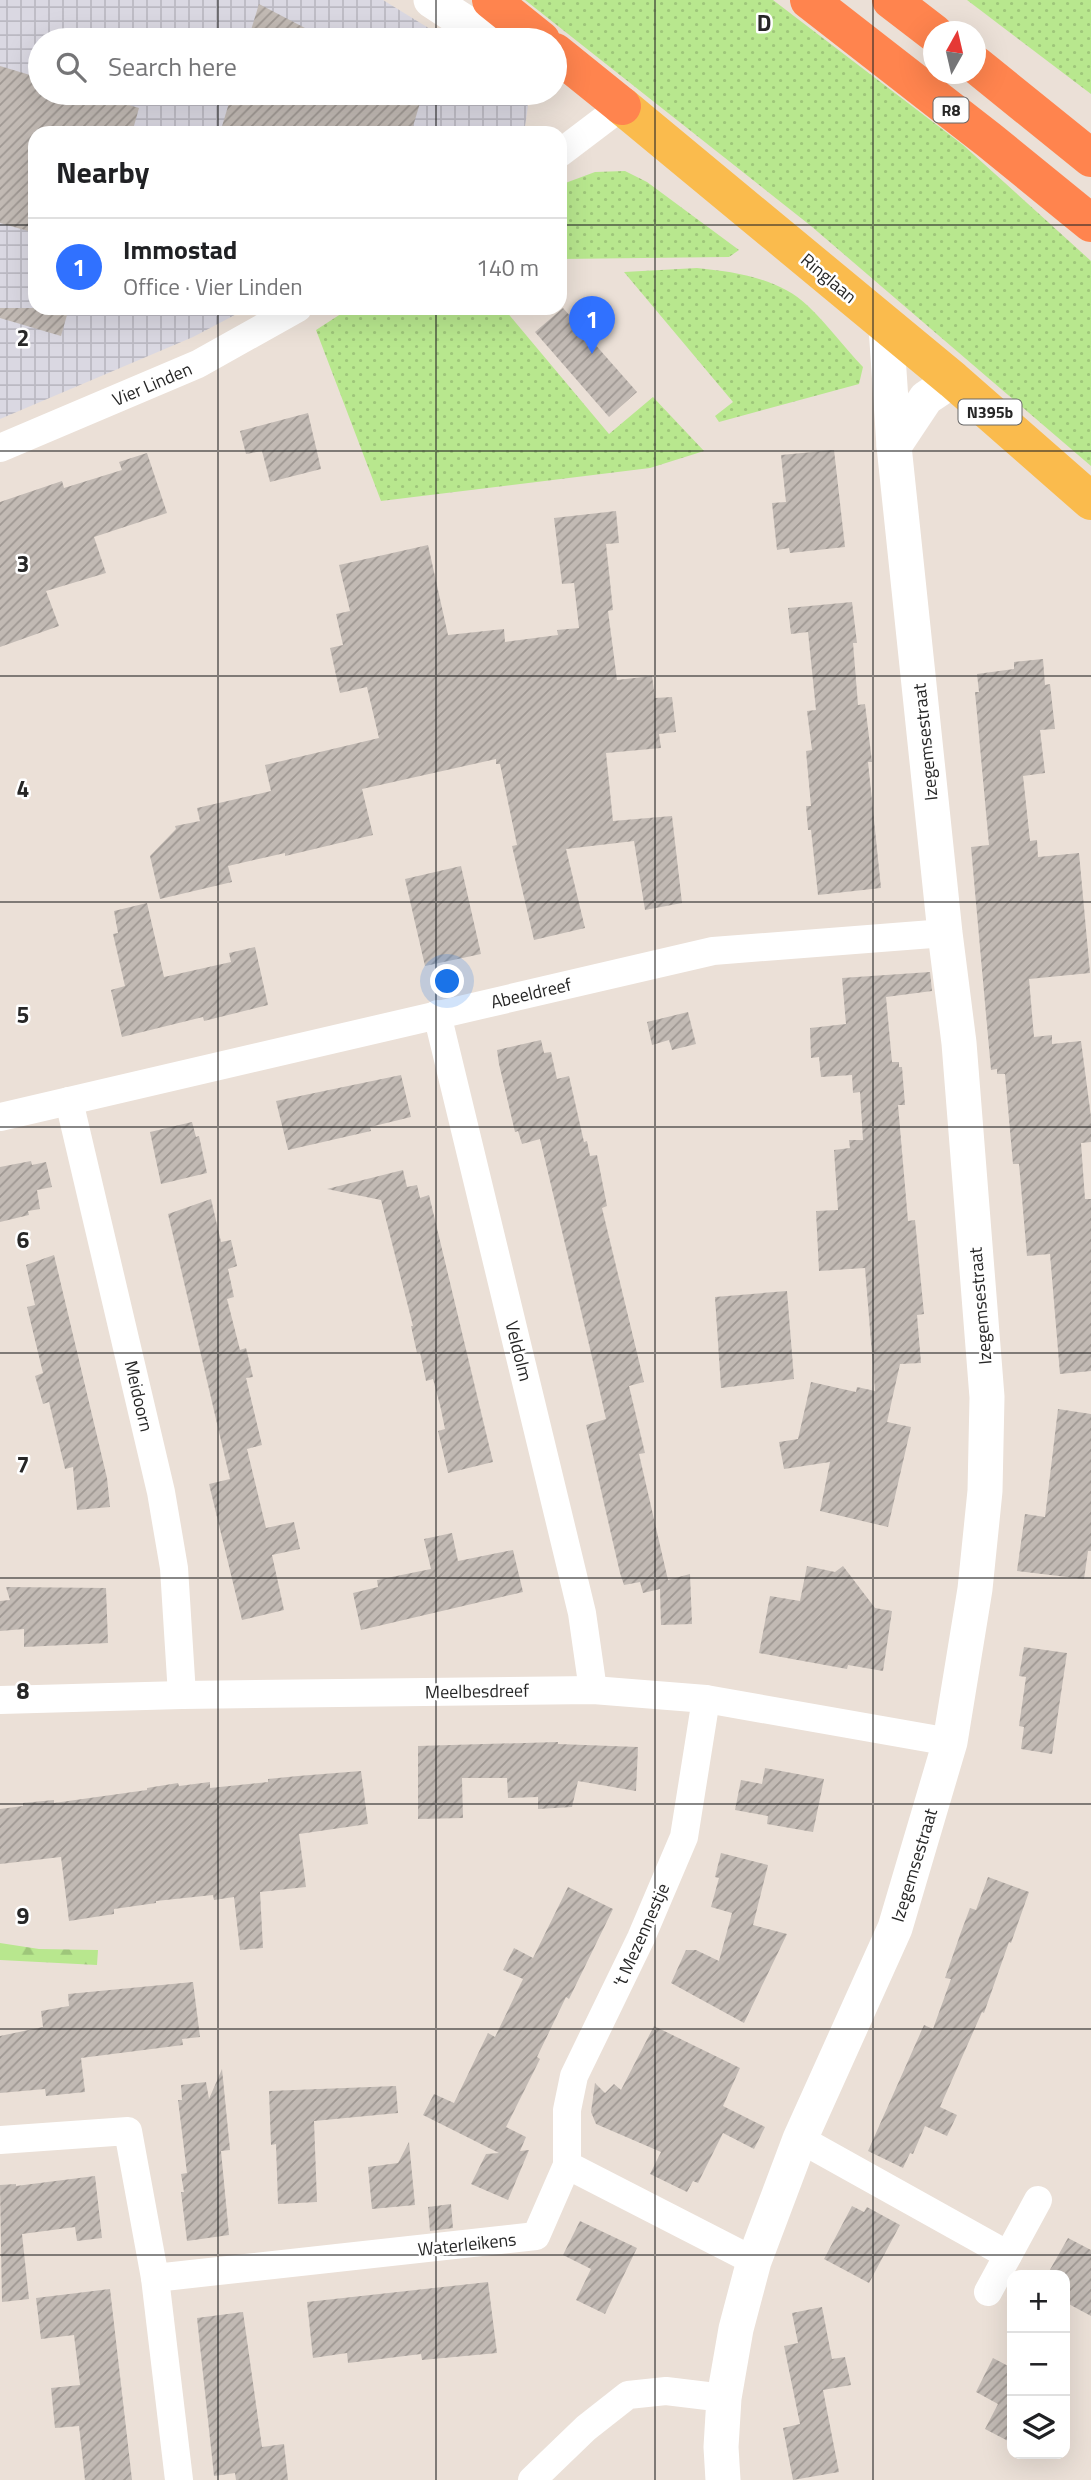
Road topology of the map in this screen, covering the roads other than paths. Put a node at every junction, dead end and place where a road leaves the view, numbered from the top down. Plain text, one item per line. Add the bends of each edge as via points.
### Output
1 (431, 0) edge
2 (491, 0) edge
3 (808, 0) edge
4 (891, 0) edge
5 (923, 25) edge
6 (474, 28) edge
7 (526, 28) edge
8 (567, 62) edge
9 (986, 74) edge
10 (567, 80) edge
11 (622, 106) junction
12 (567, 148) edge
13 (1091, 158) edge
14 (1091, 223) edge
15 (286, 315) edge
16 (886, 326) junction
17 (953, 380) junction
18 (894, 446) junction
19 (0, 448) edge
20 (1091, 501) edge
21 (945, 933) junction
22 (438, 1014) junction
23 (69, 1101) junction
24 (0, 1117) edge
25 (593, 1690) junction
26 (181, 1695) junction
27 (706, 1699) junction
28 (0, 1700) edge
29 (950, 1742) junction
30 (800, 2139) junction
31 (0, 2140) edge
32 (567, 2165) junction
33 (1038, 2200) dead end
34 (1008, 2255) junction
35 (754, 2261) junction
36 (155, 2278) junction
37 (988, 2292) dead end
38 (724, 2398) junction
39 (179, 2480) edge
40 (532, 2480) edge
41 (723, 2480) edge

1 - 6 street
2 - 7 highway
3 - 14 highway, R8
4 - 5 highway
8 - 11 highway
9 - 13 highway
10 - 11 street, Ringlaan / N395b
11 - 12 street
11 - 16 main road, Ringlaan / N395b
15 - 19 street, Vier Linden via 198,364
16 - 17 main road, Ringlaan / N395b
16 - 18 street, Izegemsestraat
17 - 18 street via 926,398
17 - 20 main road, Ringlaan / N395b
18 - 21 street, Izegemsestraat
21 - 22 street, Abeeldreef via 713,951
21 - 29 street, Izegemsestraat via 959,1043 987,1397 985,1491 976,1577
22 - 23 street, Abeeldreef
22 - 25 street, Veldolm via 582,1612
23 - 24 street, Abeeldreef
23 - 26 street, Meidoorn via 161,1492 174,1568
25 - 26 street, Meelbesdreef
25 - 27 street, Meelbesdreef
26 - 28 street, Meelbesdreef
27 - 29 street, Meelbesdreef
27 - 32 street, 't Mezennestje via 684,1837 574,2076 567,2110
29 - 30 street, Izegemsestraat via 895,1928
30 - 34 street
30 - 35 street, Izegemsestraat
31 - 36 street via 128,2131
32 - 35 street
32 - 36 street, Waterleikens via 536,2236
33 - 34 street
34 - 37 street
35 - 38 street, Izegemsestraat
36 - 39 street
38 - 40 street via 666,2391 628,2395
38 - 41 street, Izegemsestraat

